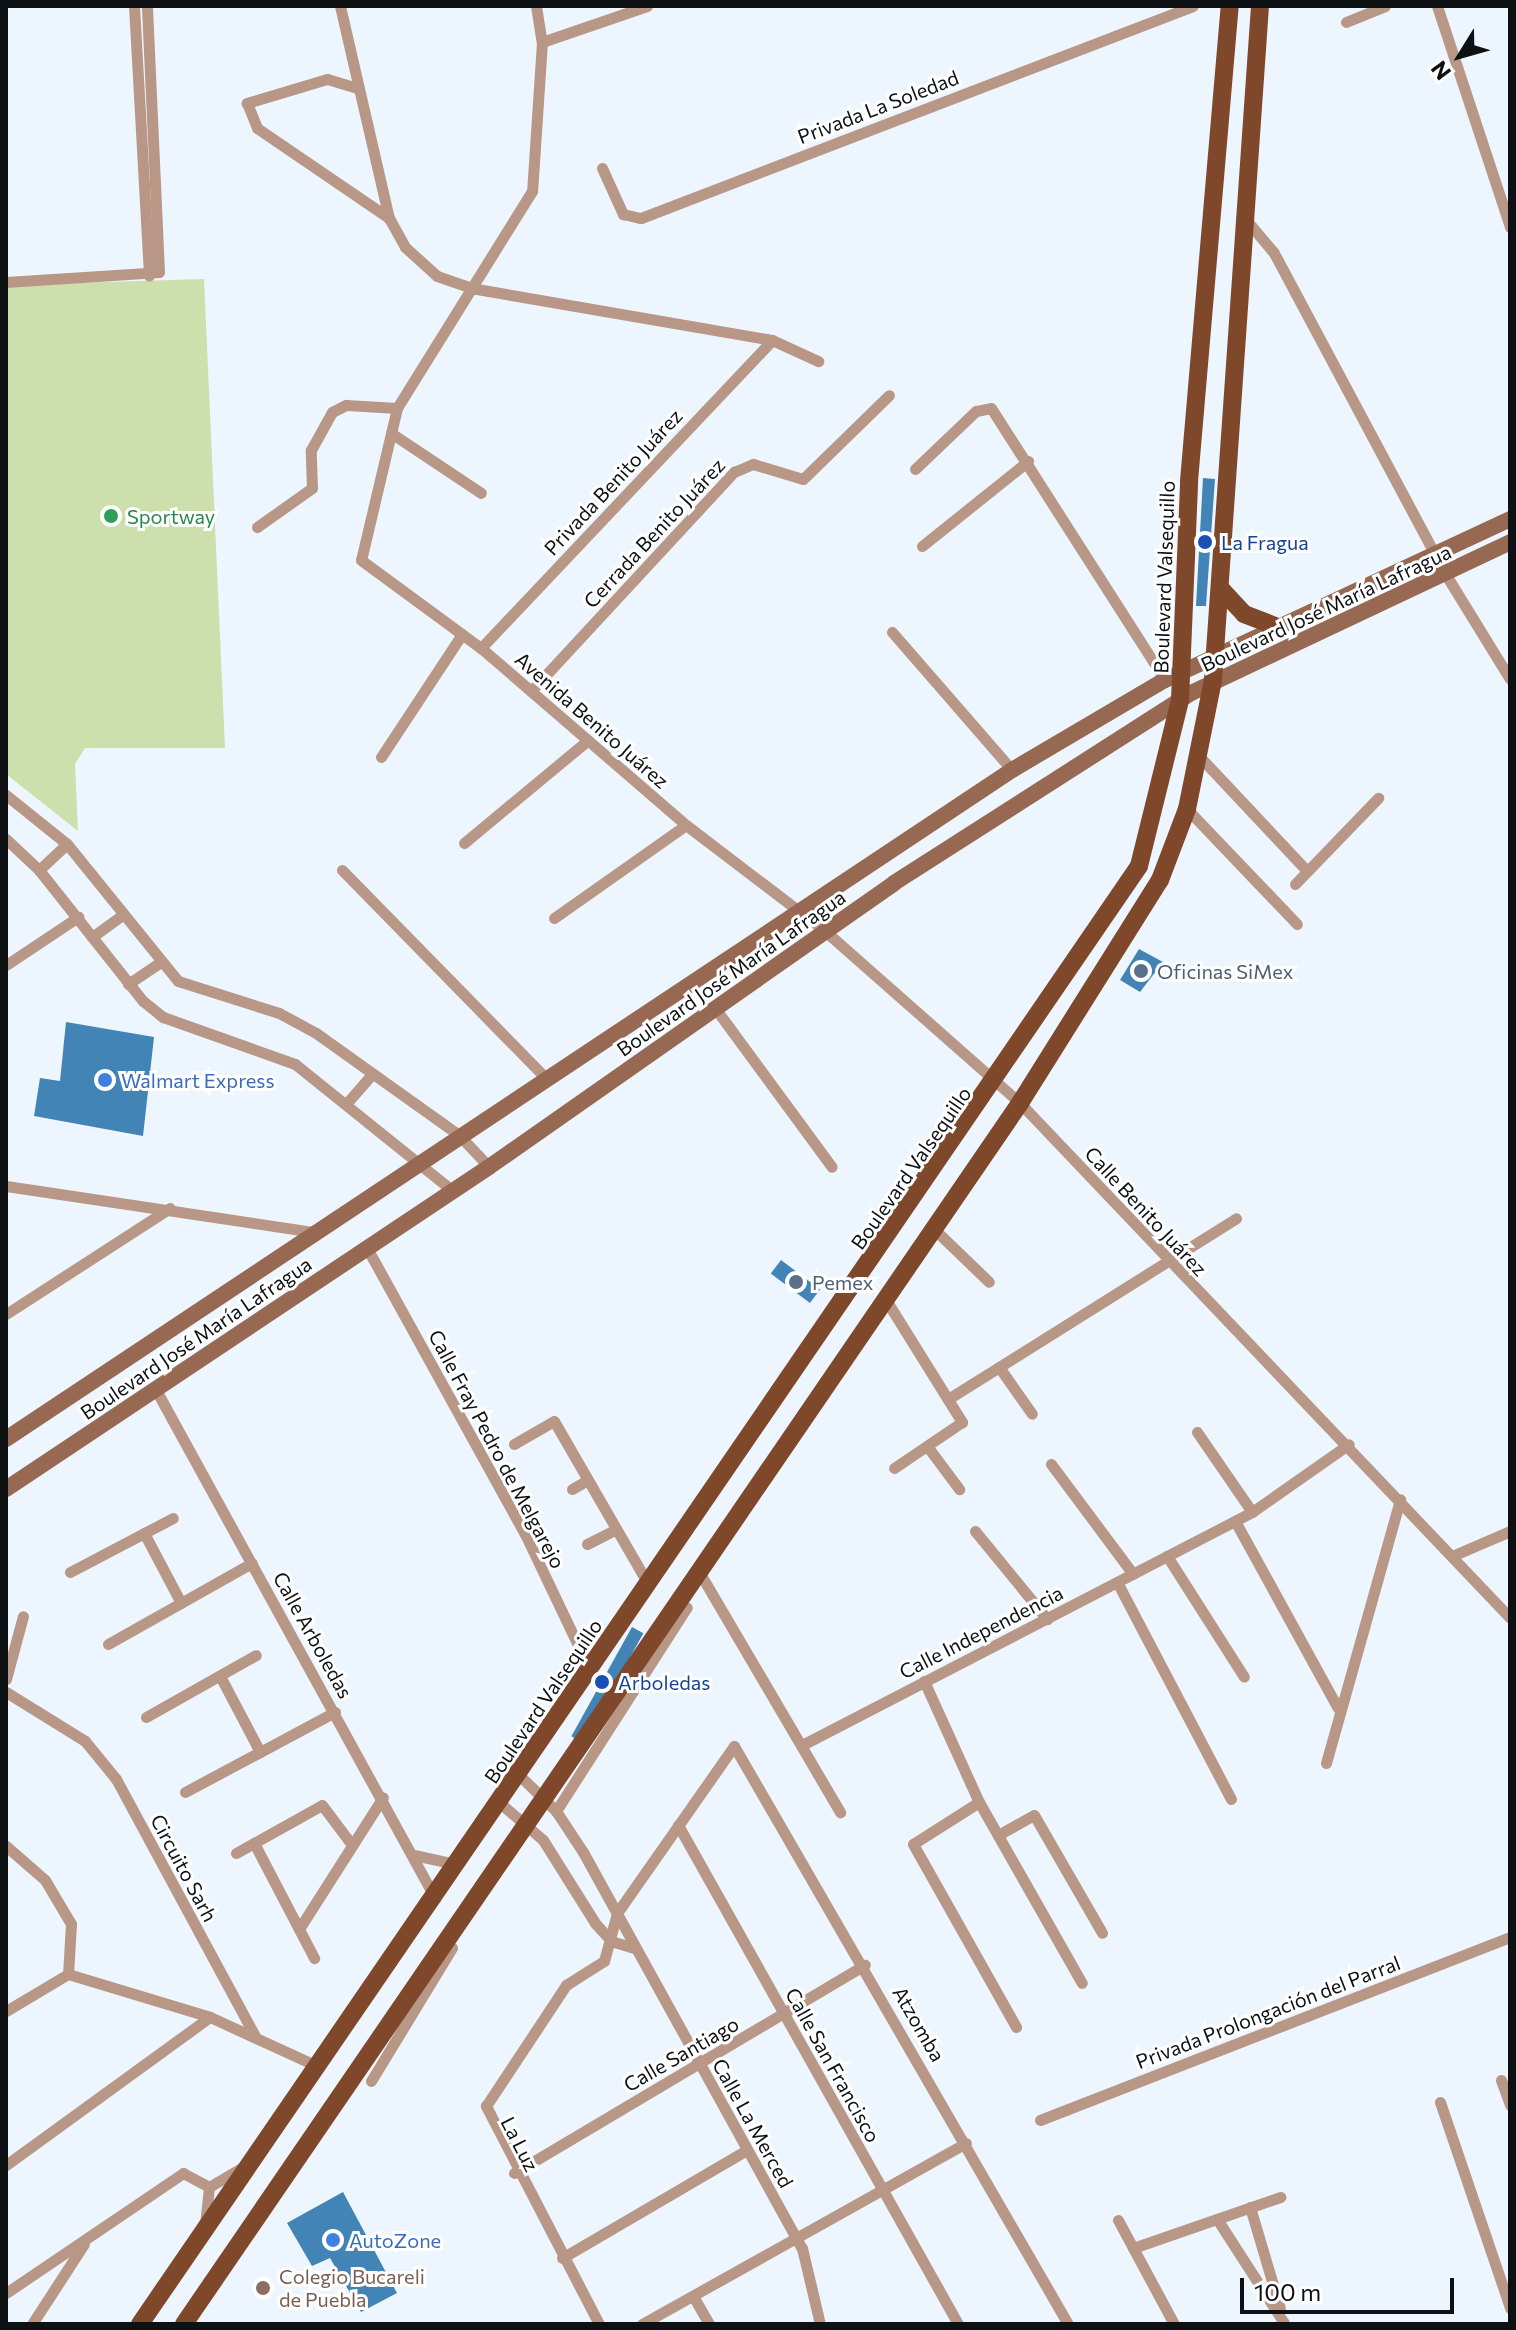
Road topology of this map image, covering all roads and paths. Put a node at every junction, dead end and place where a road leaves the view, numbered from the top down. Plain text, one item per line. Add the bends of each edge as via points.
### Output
1 (134, 6) edge
2 (147, 6) edge
3 (340, 6) edge
4 (536, 6) edge
5 (647, 6) edge
6 (1193, 6) edge
7 (1230, 6) edge
8 (1260, 6) edge
9 (1385, 6) edge
10 (1437, 6) edge
11 (1346, 22) dead end
12 (542, 42) junction
13 (357, 88) junction
14 (602, 168) dead end
15 (389, 218) junction
16 (1248, 222) junction
17 (1510, 227) edge
18 (149, 276) junction
19 (6, 282) edge
20 (471, 288) junction
21 (772, 340) junction
22 (818, 361) dead end
23 (889, 395) dead end
24 (397, 408) junction
25 (391, 433) junction
26 (1028, 461) junction
27 (915, 469) dead end
28 (481, 493) dead end
29 (1510, 519) edge
30 (257, 527) dead end
31 (1510, 542) edge
32 (922, 546) dead end
33 (1436, 556) junction
34 (1446, 575) junction
35 (1220, 588) junction
36 (1275, 626) junction
37 (892, 632) dead end
38 (462, 634) junction
39 (481, 648) junction
40 (1216, 656) junction
41 (1183, 671) junction
42 (1510, 679) edge
43 (1165, 680) junction
44 (1213, 680) junction
45 (531, 691) junction
46 (1180, 700) junction
47 (588, 740) junction
48 (381, 757) dead end
49 (1200, 757) junction
50 (1012, 770) junction
51 (6, 795) edge
52 (1378, 798) dead end
53 (1187, 809) junction
54 (686, 825) junction
55 (6, 839) edge
56 (464, 843) dead end
57 (67, 844) junction
58 (39, 870) junction
59 (342, 870) dead end
60 (1307, 871) junction
61 (1295, 884) dead end
62 (795, 912) junction
63 (121, 916) junction
64 (78, 917) junction
65 (554, 918) dead end
66 (1297, 924) dead end
67 (825, 931) junction
68 (92, 937) junction
69 (158, 964) junction
70 (6, 965) edge
71 (128, 984) junction
72 (715, 1008) junction
73 (372, 1074) junction
74 (546, 1078) junction
75 (997, 1082) junction
76 (1020, 1103) junction
77 (346, 1104) junction
78 (459, 1135) junction
79 (420, 1161) junction
80 (489, 1167) junction
81 (832, 1167) dead end
82 (6, 1186) edge
83 (453, 1191) junction
84 (171, 1208) junction
85 (1236, 1218) dead end
86 (934, 1229) junction
87 (313, 1232) junction
88 (367, 1248) junction
89 (1168, 1262) junction
90 (989, 1282) dead end
91 (886, 1300) junction
92 (6, 1314) edge
93 (999, 1367) junction
94 (156, 1390) junction
95 (948, 1399) junction
96 (1032, 1414) dead end
97 (1197, 1432) dead end
98 (6, 1439) edge
99 (514, 1444) dead end
100 (1349, 1444) junction
101 (927, 1446) junction
102 (1051, 1464) dead end
103 (894, 1468) dead end
104 (586, 1481) junction
105 (6, 1489) edge
106 (572, 1489) dead end
107 (959, 1489) dead end
108 (1400, 1499) junction
109 (1252, 1512) junction
110 (173, 1518) dead end
111 (1235, 1521) junction
112 (612, 1531) junction
113 (975, 1531) dead end
114 (1510, 1531) edge
115 (144, 1533) junction
116 (587, 1544) dead end
117 (1167, 1556) junction
118 (1452, 1556) junction
119 (252, 1563) junction
120 (698, 1570) junction
121 (70, 1572) dead end
122 (1133, 1574) junction
123 (1117, 1582) junction
124 (648, 1584) junction
125 (181, 1603) junction
126 (687, 1607) dead end
127 (23, 1616) dead end
128 (1510, 1618) edge
129 (1047, 1619) junction
130 (108, 1644) dead end
131 (256, 1655) dead end
132 (590, 1670) junction
133 (220, 1676) junction
134 (1244, 1677) dead end
135 (6, 1679) edge
136 (924, 1681) junction
137 (6, 1692) edge
138 (1338, 1708) junction
139 (335, 1712) junction
140 (146, 1717) dead end
141 (802, 1745) junction
142 (260, 1752) junction
143 (1326, 1763) dead end
144 (519, 1775) junction
145 (185, 1792) dead end
146 (383, 1797) junction
147 (1231, 1799) dead end
148 (979, 1802) junction
149 (500, 1803) junction
150 (550, 1804) junction
151 (840, 1812) dead end
152 (525, 1824) junction
153 (678, 1825) junction
154 (998, 1835) junction
155 (254, 1843) junction
156 (352, 1845) junction
157 (6, 1846) edge
158 (236, 1853) dead end
159 (414, 1855) junction
160 (459, 1864) junction
161 (435, 1899) junction
162 (617, 1913) junction
163 (299, 1929) junction
164 (1102, 1933) dead end
165 (1510, 1937) edge
166 (611, 1941) junction
167 (634, 1948) junction
168 (314, 1958) dead end
169 (438, 1961) junction
170 (865, 1965) junction
171 (68, 1974) junction
172 (1082, 1983) dead end
173 (6, 2011) edge
174 (785, 2016) junction
175 (210, 2017) junction
176 (1016, 2027) dead end
177 (255, 2036) junction
178 (699, 2063) junction
179 (319, 2067) junction
180 (1501, 2080) dead end
181 (371, 2081) dead end
182 (1440, 2102) dead end
183 (1510, 2105) edge
184 (1040, 2120) dead end
185 (966, 2143) junction
186 (747, 2150) junction
187 (252, 2162) junction
188 (6, 2165) edge
189 (514, 2173) junction
190 (209, 2187) junction
191 (882, 2190) junction
192 (1280, 2197) dead end
193 (1250, 2207) junction
194 (1217, 2219) junction
195 (1118, 2220) dead end
196 (205, 2232) junction
197 (88, 2237) junction
198 (797, 2238) junction
199 (1133, 2248) junction
200 (562, 2258) junction
201 (6, 2293) edge
202 (693, 2296) junction
203 (1509, 2301) edge
204 (1284, 2323) edge
205 (32, 2324) edge
206 (140, 2324) edge
207 (184, 2324) edge
208 (599, 2324) edge
209 (642, 2324) edge
210 (709, 2324) edge
211 (820, 2324) edge
212 (958, 2324) edge
213 (1068, 2324) edge
214 (1174, 2324) edge

1 - 18 street
2 - 18 street via 161,266
3 - 13 street
4 - 12 street
5 - 12 street
6 - 14 street, Privada La Soledad via 641,218 623,214
7 - 41 main road, Boulevard Valsequillo via 1189,481
8 - 16 main road
9 - 11 street
10 - 17 street
12 - 20 street via 532,191
13 - 15 street
13 - 15 street via 327,79 247,103 257,128
15 - 20 street via 405,247 437,276
16 - 33 street via 1274,253
16 - 35 main road
18 - 19 street
20 - 21 street
20 - 24 street
21 - 22 street
21 - 39 street, Privada Benito Juárez
23 - 45 street, Cerrada Benito Juárez via 803,479 740,466
24 - 25 street
24 - 30 street via 346,405 332,412 311,450 312,488
25 - 28 street
25 - 38 street, Avenida Benito Juárez via 361,560
26 - 27 street via 985,407
26 - 32 street
26 - 43 street
29 - 33 main road, Boulevard José María Lafragua
31 - 34 main road, Boulevard José María Lafragua
33 - 34 street
33 - 36 main road, Boulevard José María Lafragua
34 - 42 street
34 - 44 main road, Boulevard José María Lafragua
35 - 36 main road via 1244,614
35 - 40 main road
36 - 40 main road, Boulevard José María Lafragua
37 - 50 street
38 - 39 street, Avenida Benito Juárez
38 - 48 street
39 - 45 street, Avenida Benito Juárez
40 - 41 main road, Boulevard José María Lafragua
40 - 44 main road
41 - 43 main road, Boulevard José María Lafragua
41 - 46 main road, Boulevard Valsequillo
43 - 50 main road, Boulevard José María Lafragua
44 - 46 main road, Boulevard José María Lafragua
44 - 49 main road
45 - 47 street, Avenida Benito Juárez
46 - 67 main road, Boulevard José María Lafragua
46 - 75 main road, Boulevard Valsequillo via 1139,866
47 - 54 street, Avenida Benito Juárez
47 - 56 street
49 - 53 main road
49 - 60 street
50 - 62 main road, Boulevard José María Lafragua
51 - 57 street
52 - 60 street
53 - 66 street
53 - 76 main road via 1160,880
54 - 62 street, Avenida Benito Juárez
54 - 65 street
55 - 58 street
57 - 58 street
57 - 63 street
58 - 64 street
59 - 74 street
60 - 61 street
62 - 67 street, Calle Benito Juárez
62 - 74 main road, Boulevard José María Lafragua
63 - 68 street
63 - 69 street
64 - 68 street
64 - 70 street
67 - 72 main road, Boulevard José María Lafragua
67 - 75 street, Calle Benito Juárez
68 - 71 street
69 - 71 street
69 - 73 street via 192,989 279,1013
71 - 77 street via 163,1017 259,1046
72 - 80 main road, Boulevard José María Lafragua
72 - 81 street
73 - 77 street
73 - 78 street
74 - 78 main road, Boulevard José María Lafragua
75 - 76 street, Calle Benito Juárez
75 - 124 main road, Boulevard Valsequillo
76 - 86 main road
76 - 89 street, Calle Benito Juárez
77 - 79 street
78 - 79 main road, Boulevard José María Lafragua
78 - 80 street
79 - 83 street
79 - 87 main road, Boulevard José María Lafragua
80 - 83 main road, Boulevard José María Lafragua
82 - 84 street
83 - 88 main road, Boulevard José María Lafragua
84 - 87 street
84 - 92 street
85 - 89 street
86 - 90 street
86 - 91 main road
87 - 98 main road, Boulevard José María Lafragua
88 - 94 main road, Boulevard José María Lafragua
88 - 132 street, Calle Fray Pedro de Melgarejo via 525,1534
89 - 93 street
89 - 100 street, Calle Benito Juárez
91 - 95 street
91 - 120 main road
93 - 95 street
93 - 96 street
94 - 105 main road, Boulevard José María Lafragua
94 - 119 street, Calle Arboledas
95 - 101 street via 962,1422
97 - 109 street
99 - 104 street via 554,1421
100 - 108 street, Calle Benito Juárez
100 - 109 street, Calle Independencia
101 - 103 street
101 - 107 street
102 - 122 street
104 - 106 street
104 - 112 street
108 - 118 street, Calle Benito Juárez
108 - 138 street
109 - 111 street, Calle Independencia
110 - 115 street
111 - 117 street, Calle Independencia
111 - 138 street
112 - 116 street
112 - 124 street
113 - 129 street
114 - 118 street
115 - 121 street
115 - 125 street
117 - 122 street, Calle Independencia
117 - 134 street
118 - 128 street, Calle Benito Juárez
119 - 125 street
119 - 139 street, Calle Arboledas
120 - 141 street
120 - 150 main road
122 - 123 street, Calle Independencia
123 - 129 street, Calle Independencia
123 - 147 street via 1212,1773
124 - 132 main road, Boulevard Valsequillo
125 - 130 street
126 - 150 street
127 - 135 street
129 - 136 street, Calle Independencia
131 - 133 street
132 - 144 main road, Boulevard Valsequillo
133 - 140 street
133 - 142 street
136 - 141 street, Calle Independencia
136 - 148 street
137 - 177 street, Circuito Sarh via 85,1741 116,1779
138 - 143 street
139 - 142 street
139 - 146 street, Calle Arboledas
141 - 151 street
142 - 145 street
144 - 149 main road, Boulevard Valsequillo
144 - 150 street, Calle La Merced
146 - 156 street
146 - 159 street, Calle Arboledas
148 - 154 street
148 - 176 street via 913,1844
149 - 152 street
149 - 160 main road, Boulevard Valsequillo
150 - 152 main road
150 - 162 street, Calle La Merced
152 - 166 street
152 - 169 main road
153 - 162 street
153 - 170 street, Atzomba via 734,1746
153 - 174 street, Calle San Francisco
154 - 164 street via 1034,1815
154 - 172 street
155 - 156 street via 322,1805
155 - 158 street
155 - 163 street
156 - 163 street
157 - 171 street via 45,1880 71,1924
159 - 160 street
159 - 161 street, Calle Arboledas
160 - 161 main road, Boulevard Valsequillo
161 - 179 main road, Boulevard Valsequillo
162 - 166 street
162 - 167 street, Calle La Merced
163 - 168 street
165 - 184 street, Privada Prolongación del Parral
166 - 167 street
166 - 189 street, La Luz via 604,1961 566,1985 486,2106
167 - 178 street, Calle La Merced
169 - 181 street
169 - 207 main road
170 - 174 street, Calle Santiago
170 - 185 street, Atzomba
171 - 173 street
171 - 175 street
174 - 178 street, Calle Santiago
174 - 191 street, Calle San Francisco
175 - 177 street
175 - 188 street
177 - 179 street
178 - 186 street, Calle La Merced
178 - 189 street, Calle Santiago
179 - 187 main road, Boulevard Valsequillo
180 - 183 street
182 - 203 street
185 - 191 street
185 - 213 street, Atzomba
186 - 198 street, Calle La Merced
186 - 200 street
187 - 190 street
187 - 196 main road, Boulevard Valsequillo
189 - 200 street, La Luz
190 - 196 street
190 - 197 street via 183,2173
191 - 198 street
191 - 212 street, Calle San Francisco
192 - 193 street
193 - 194 street
193 - 204 street
194 - 199 street
194 - 204 street
195 - 199 street
196 - 206 main road, Boulevard Valsequillo
197 - 201 street
197 - 205 street
198 - 202 street
198 - 211 street, Calle La Merced
199 - 214 street
200 - 208 street, La Luz
202 - 209 street
202 - 210 street

